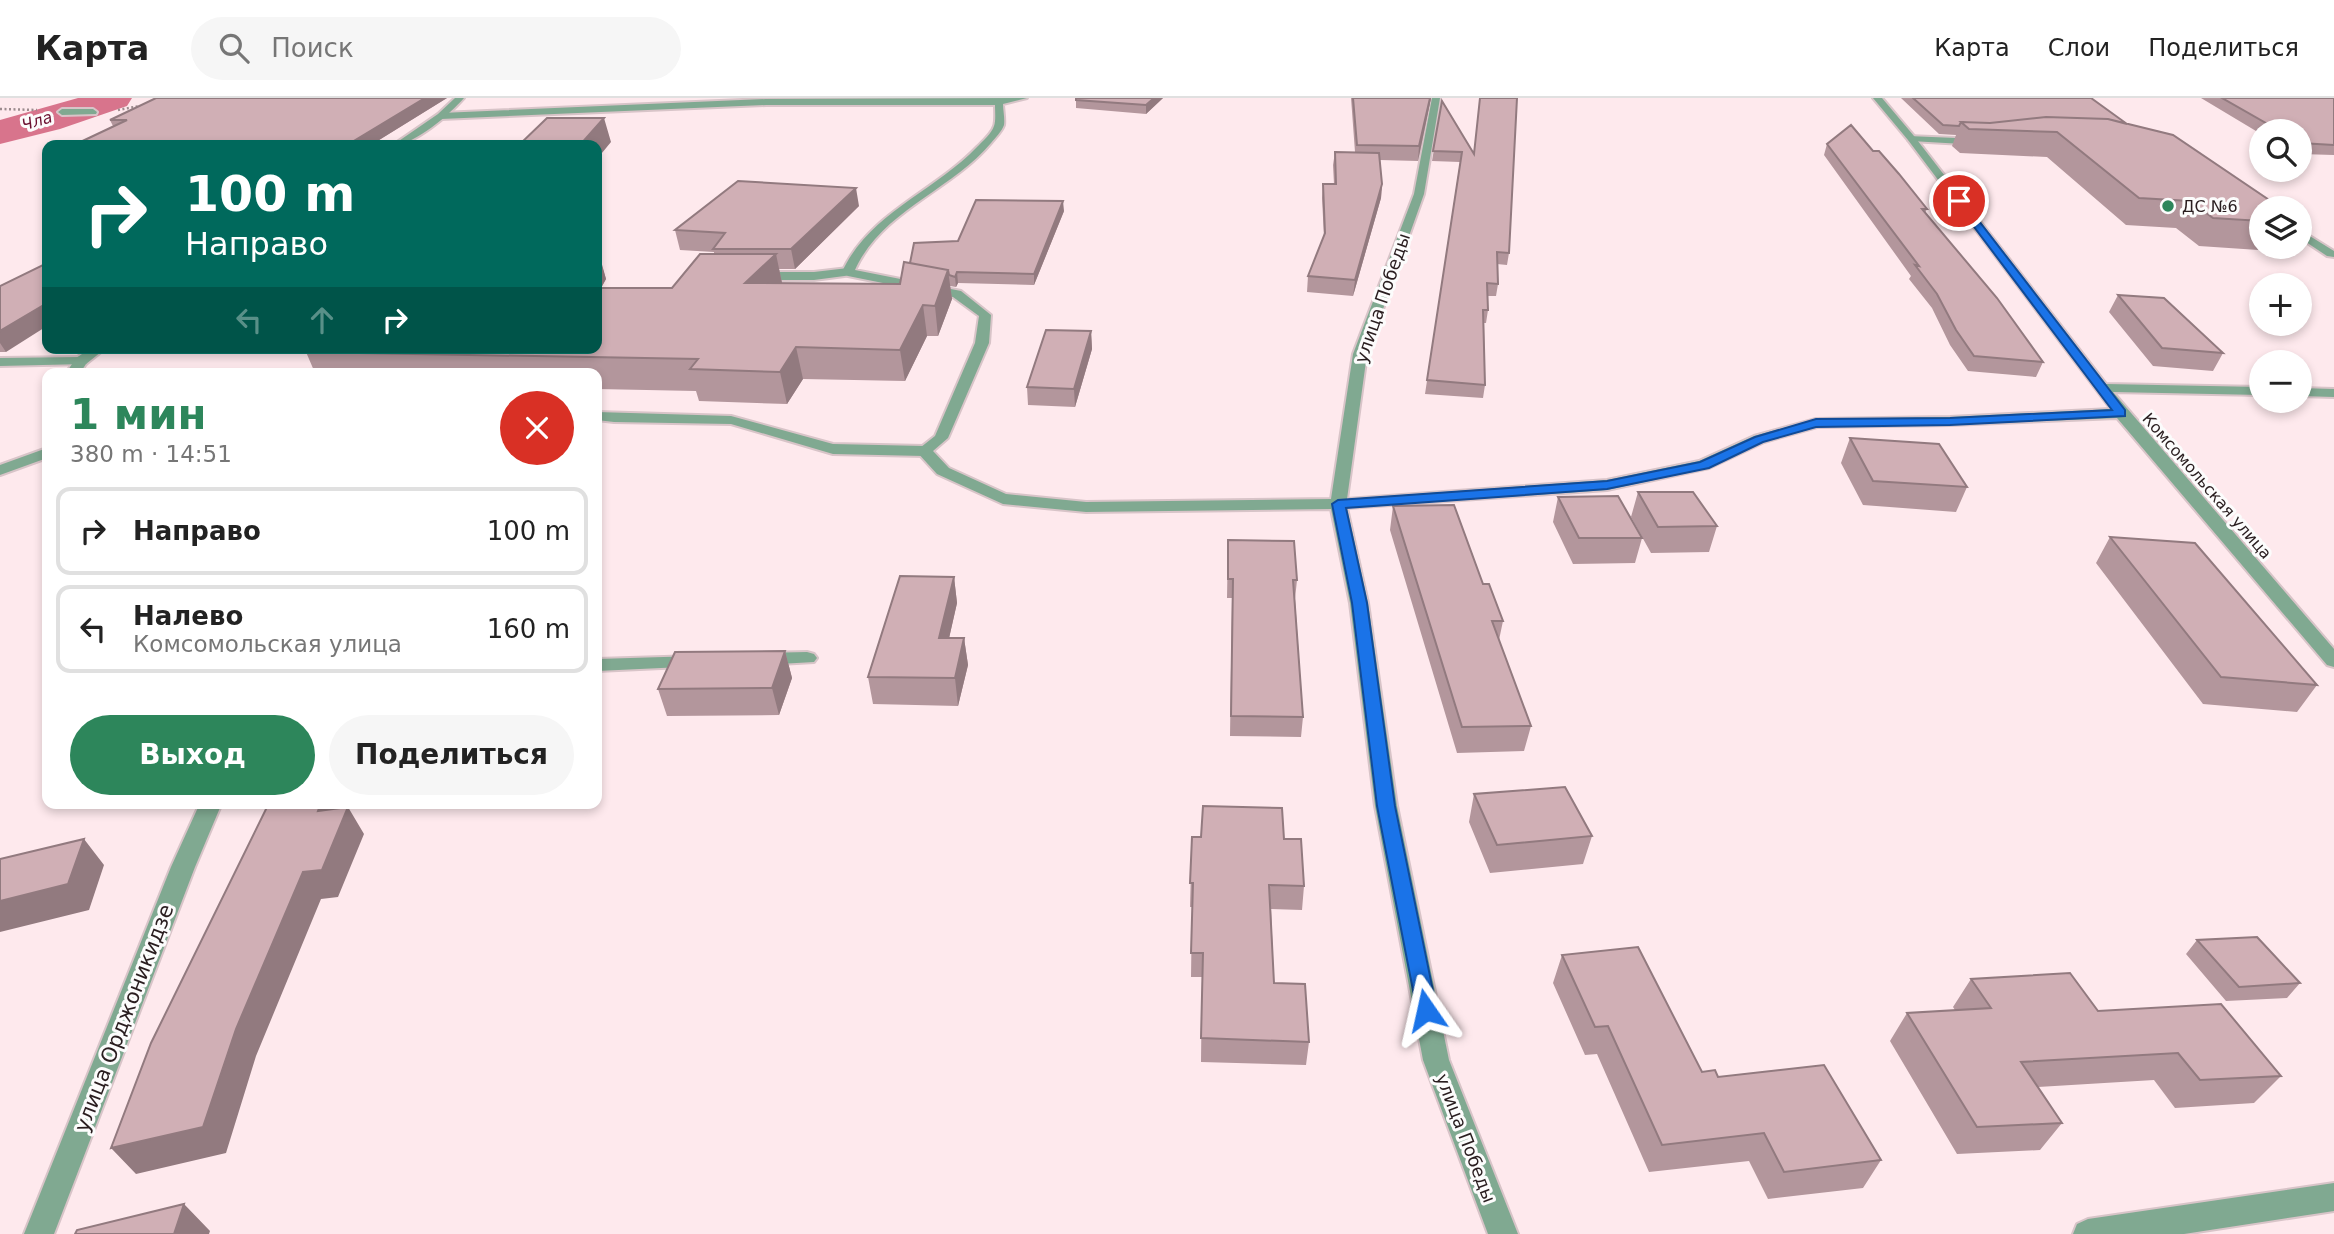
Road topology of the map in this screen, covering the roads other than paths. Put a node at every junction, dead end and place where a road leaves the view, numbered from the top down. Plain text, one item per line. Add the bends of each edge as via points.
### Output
1 (460, 98) edge
2 (1023, 98) edge
3 (1436, 98) edge
4 (1877, 98) edge
5 (769, 100) edge
6 (999, 102) junction
7 (62, 112) road end
8 (93, 112) road end
9 (441, 116) junction
10 (1911, 138) junction
11 (405, 140) edge
12 (1994, 140) edge
13 (2312, 241) edge
14 (2331, 254) dead end
15 (848, 272) junction
16 (747, 276) edge
17 (93, 354) edge
18 (0, 362) edge
19 (77, 367) edge
20 (2103, 388) junction
21 (2249, 391) edge
22 (2312, 392) edge
23 (2334, 393) edge
24 (2121, 413) junction
25 (602, 417) edge
26 (924, 451) junction
27 (42, 455) edge
28 (0, 470) edge
29 (1338, 504) junction
30 (807, 658) dead end
31 (742, 660) edge
32 (715, 661) edge
33 (2334, 662) edge
34 (602, 665) edge
35 (208, 809) edge
36 (2334, 1197) edge
37 (39, 1234) edge
38 (1503, 1234) edge
39 (2088, 1234) edge

1 - 9 street
2 - 6 street
3 - 29 street, улица Победы via 1419,194 1360,354
4 - 10 street, Комсомольская улица
5 - 6 street
5 - 9 street
6 - 15 street via 999,127 970,160 899,213 859,250
7 - 8 street
9 - 11 street
10 - 12 street
10 - 20 street, Комсомольская улица
13 - 14 street
15 - 16 street
15 - 26 street via 957,294 985,315 982,343 941,439
17 - 19 street
18 - 19 street
20 - 21 street
20 - 24 street, Комсомольская улица
22 - 23 street
24 - 29 street via 1816,423 1759,439 1704,465 1607,485
24 - 33 street, Комсомольская улица
25 - 26 street via 727,420 835,449
26 - 29 street via 943,471 1003,499 1086,507
27 - 28 street
29 - 38 street, улица Победы via 1359,603 1386,806 1436,1060
30 - 31 street
32 - 34 street
35 - 37 street, улица Орджоникидзе
36 - 39 street

